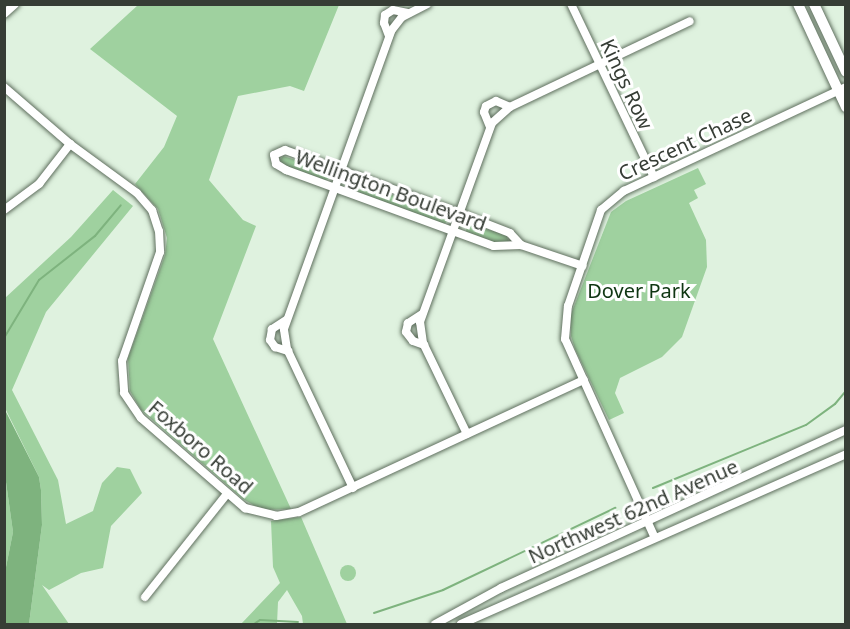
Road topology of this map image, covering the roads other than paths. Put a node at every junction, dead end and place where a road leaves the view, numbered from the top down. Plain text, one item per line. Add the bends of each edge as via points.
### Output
1 (15, 4) edge
2 (427, 4) edge
3 (571, 4) edge
4 (798, 4) edge
5 (814, 4) edge
6 (409, 13) junction
7 (4, 14) edge
8 (690, 21) dead end
9 (389, 36) junction
10 (599, 65) junction
11 (846, 72) edge
12 (4, 87) edge
13 (842, 89) edge
14 (510, 106) junction
15 (846, 107) edge
16 (490, 128) junction
17 (70, 144) junction
18 (340, 170) junction
19 (654, 177) junction
20 (333, 188) junction
21 (4, 210) edge
22 (459, 213) junction
23 (453, 231) junction
24 (521, 245) junction
25 (583, 266) junction
26 (422, 314) junction
27 (286, 320) junction
28 (424, 345) junction
29 (288, 351) junction
30 (584, 381) junction
31 (846, 430) edge
32 (467, 434) junction
33 (846, 454) edge
34 (353, 488) junction
35 (228, 494) junction
36 (648, 523) junction
37 (654, 537) junction
38 (145, 597) dead end
39 (435, 624) edge
40 (461, 624) edge

1 - 7 street
2 - 6 street
3 - 10 street, Kings Row
4 - 13 main road
5 - 11 main road
6 - 9 street
6 - 9 street via 393,10 385,15
8 - 10 street
9 - 18 street
10 - 14 street
10 - 19 street, Kings Row
12 - 17 street, Foxboro Road
13 - 15 main road
13 - 19 street, Crescent Chase
14 - 16 street
14 - 16 street via 496,101 486,106 484,112
16 - 22 street
17 - 21 street via 39,184
17 - 35 street, Foxboro Road via 145,201 159,231 157,262 122,362 124,393 141,418
18 - 20 street
18 - 20 street, Wellington Boulevard via 285,150 274,156 279,166
18 - 22 street, Wellington Boulevard
19 - 25 street, Crescent Chase via 615,196 601,210
20 - 23 street, Wellington Boulevard
20 - 27 street
22 - 23 street
22 - 24 street, Wellington Boulevard via 510,233
23 - 24 street, Wellington Boulevard via 502,248
23 - 26 street
24 - 25 street, Wellington Boulevard
25 - 30 street, Crescent Chase via 564,327 569,350
26 - 28 street via 420,331
26 - 28 street via 408,322 406,332 413,342
27 - 29 street via 284,337
27 - 29 street via 272,330 270,340
28 - 32 street
29 - 34 street
30 - 32 street, Foxboro Road
30 - 36 street, Crescent Chase
31 - 36 street, Northwest 62nd Avenue
32 - 34 street, Foxboro Road
33 - 37 street, Northwest 62nd Avenue
34 - 35 street, Foxboro Road via 298,512 276,516 255,513
35 - 38 street
36 - 37 street, Crescent Chase
36 - 39 street, Northwest 62nd Avenue via 501,588
37 - 40 street, Northwest 62nd Avenue

